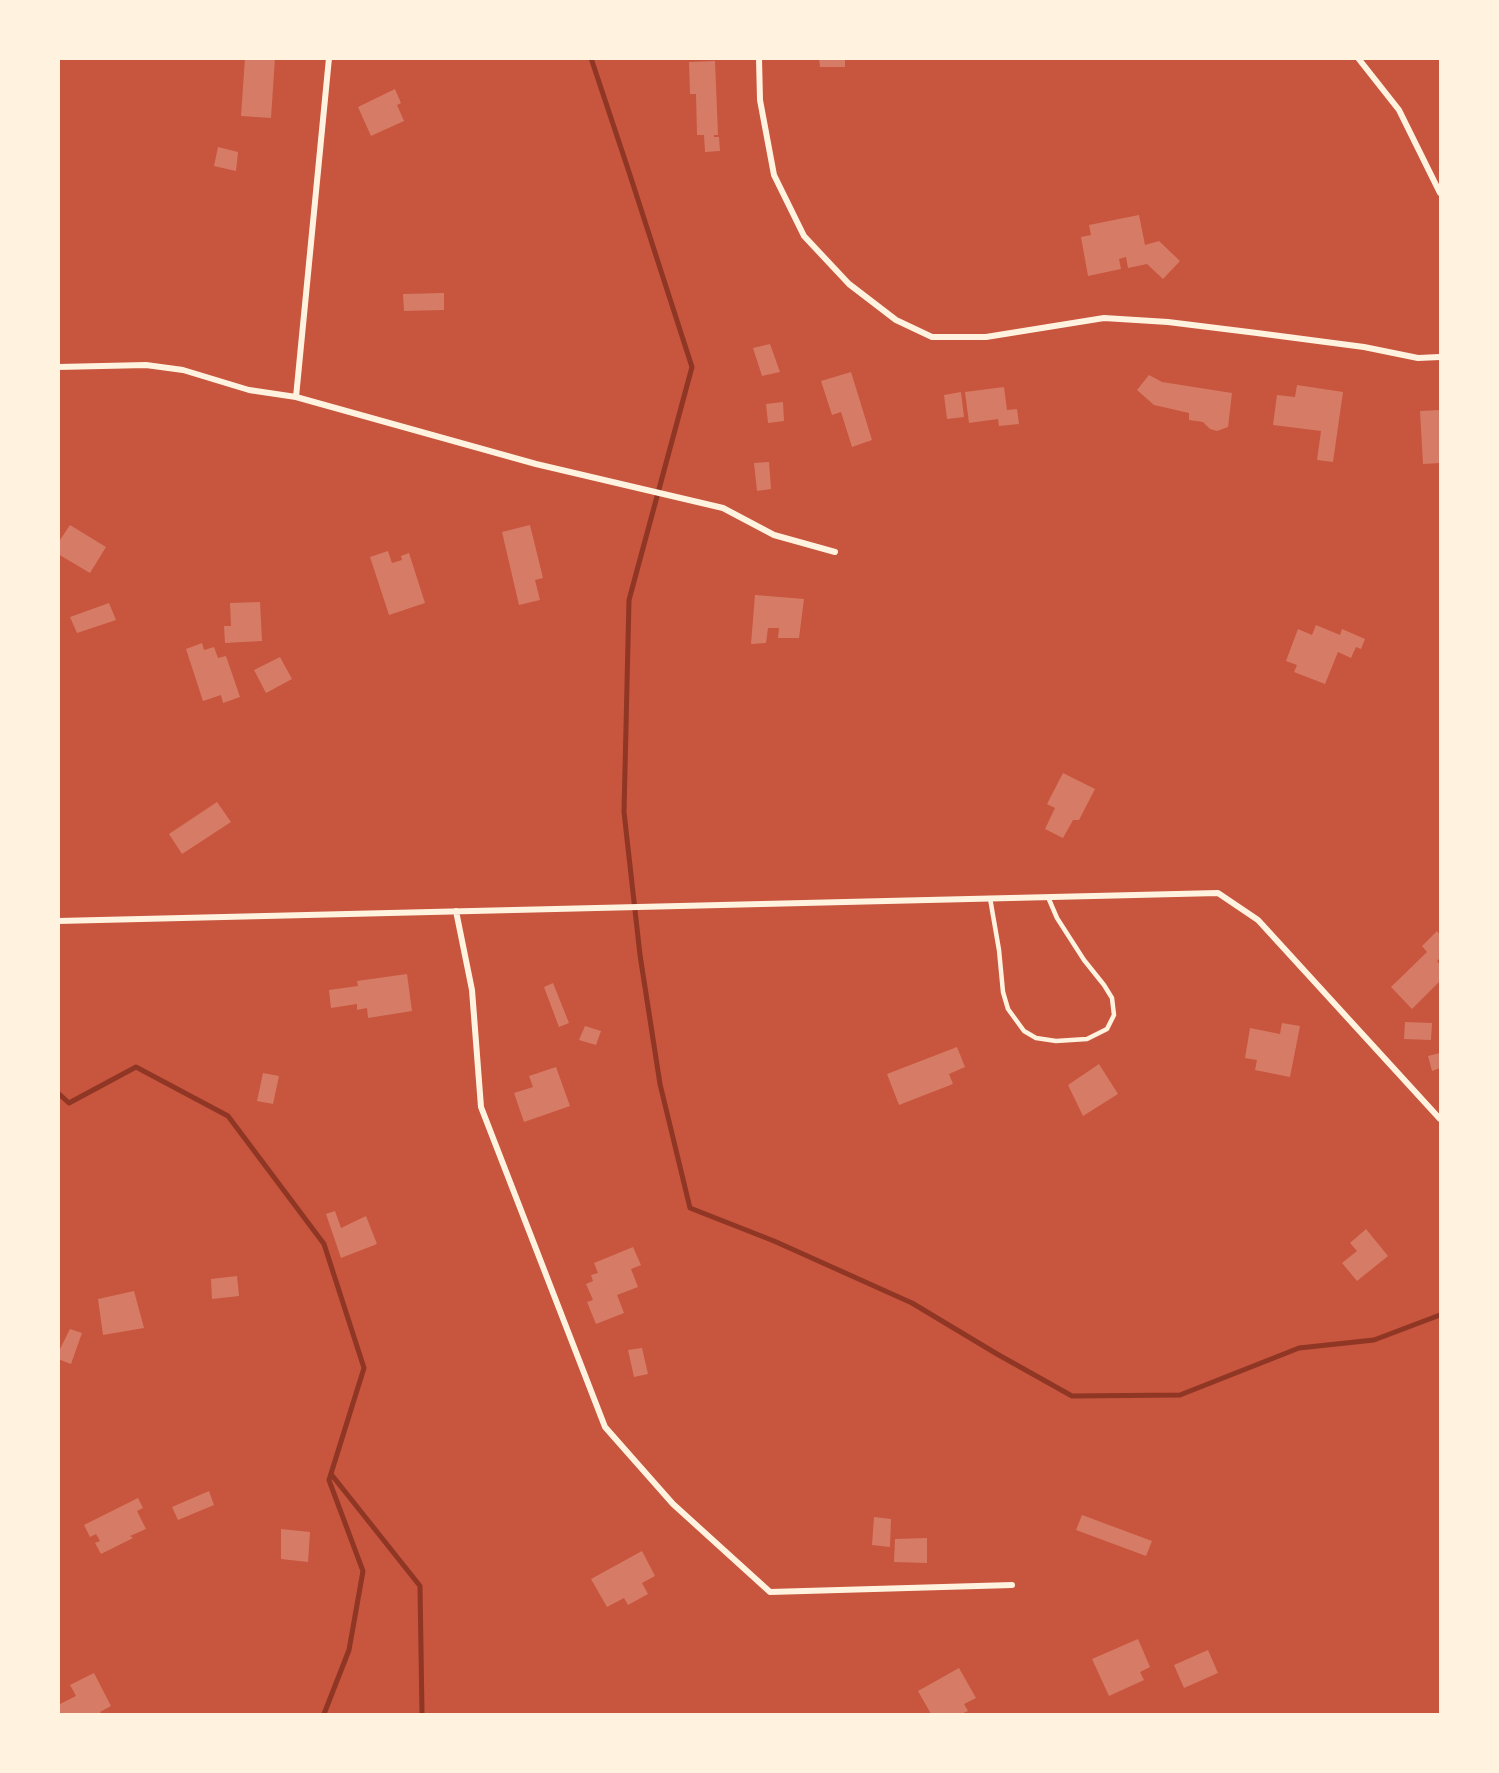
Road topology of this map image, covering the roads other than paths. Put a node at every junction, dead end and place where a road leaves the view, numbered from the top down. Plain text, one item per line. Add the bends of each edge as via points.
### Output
1 (329, 58) edge
2 (759, 58) edge
3 (1358, 58) edge
4 (1440, 193) edge
5 (1440, 357) edge
6 (58, 367) edge
7 (296, 397) junction
8 (835, 552) dead end
9 (1048, 897) junction
10 (990, 898) junction
11 (456, 911) junction
12 (58, 921) edge
13 (1440, 1119) edge
14 (1012, 1585) dead end

1 - 7 street
2 - 5 street via 760,100 774,175 804,236 849,284 896,320 932,337 986,337 1104,318 1168,322
3 - 4 street via 1399,110
6 - 7 street via 146,365
7 - 8 street via 536,464 723,508 774,535
9 - 10 street
9 - 10 lane via 1057,918 1112,998 1114,1015 1107,1029 1087,1039 1036,1038 1024,1031 1008,1009
9 - 13 street via 1218,893 1258,920
10 - 11 street
11 - 12 street
11 - 14 street via 472,990 481,1107 604,1427 673,1504 770,1592

